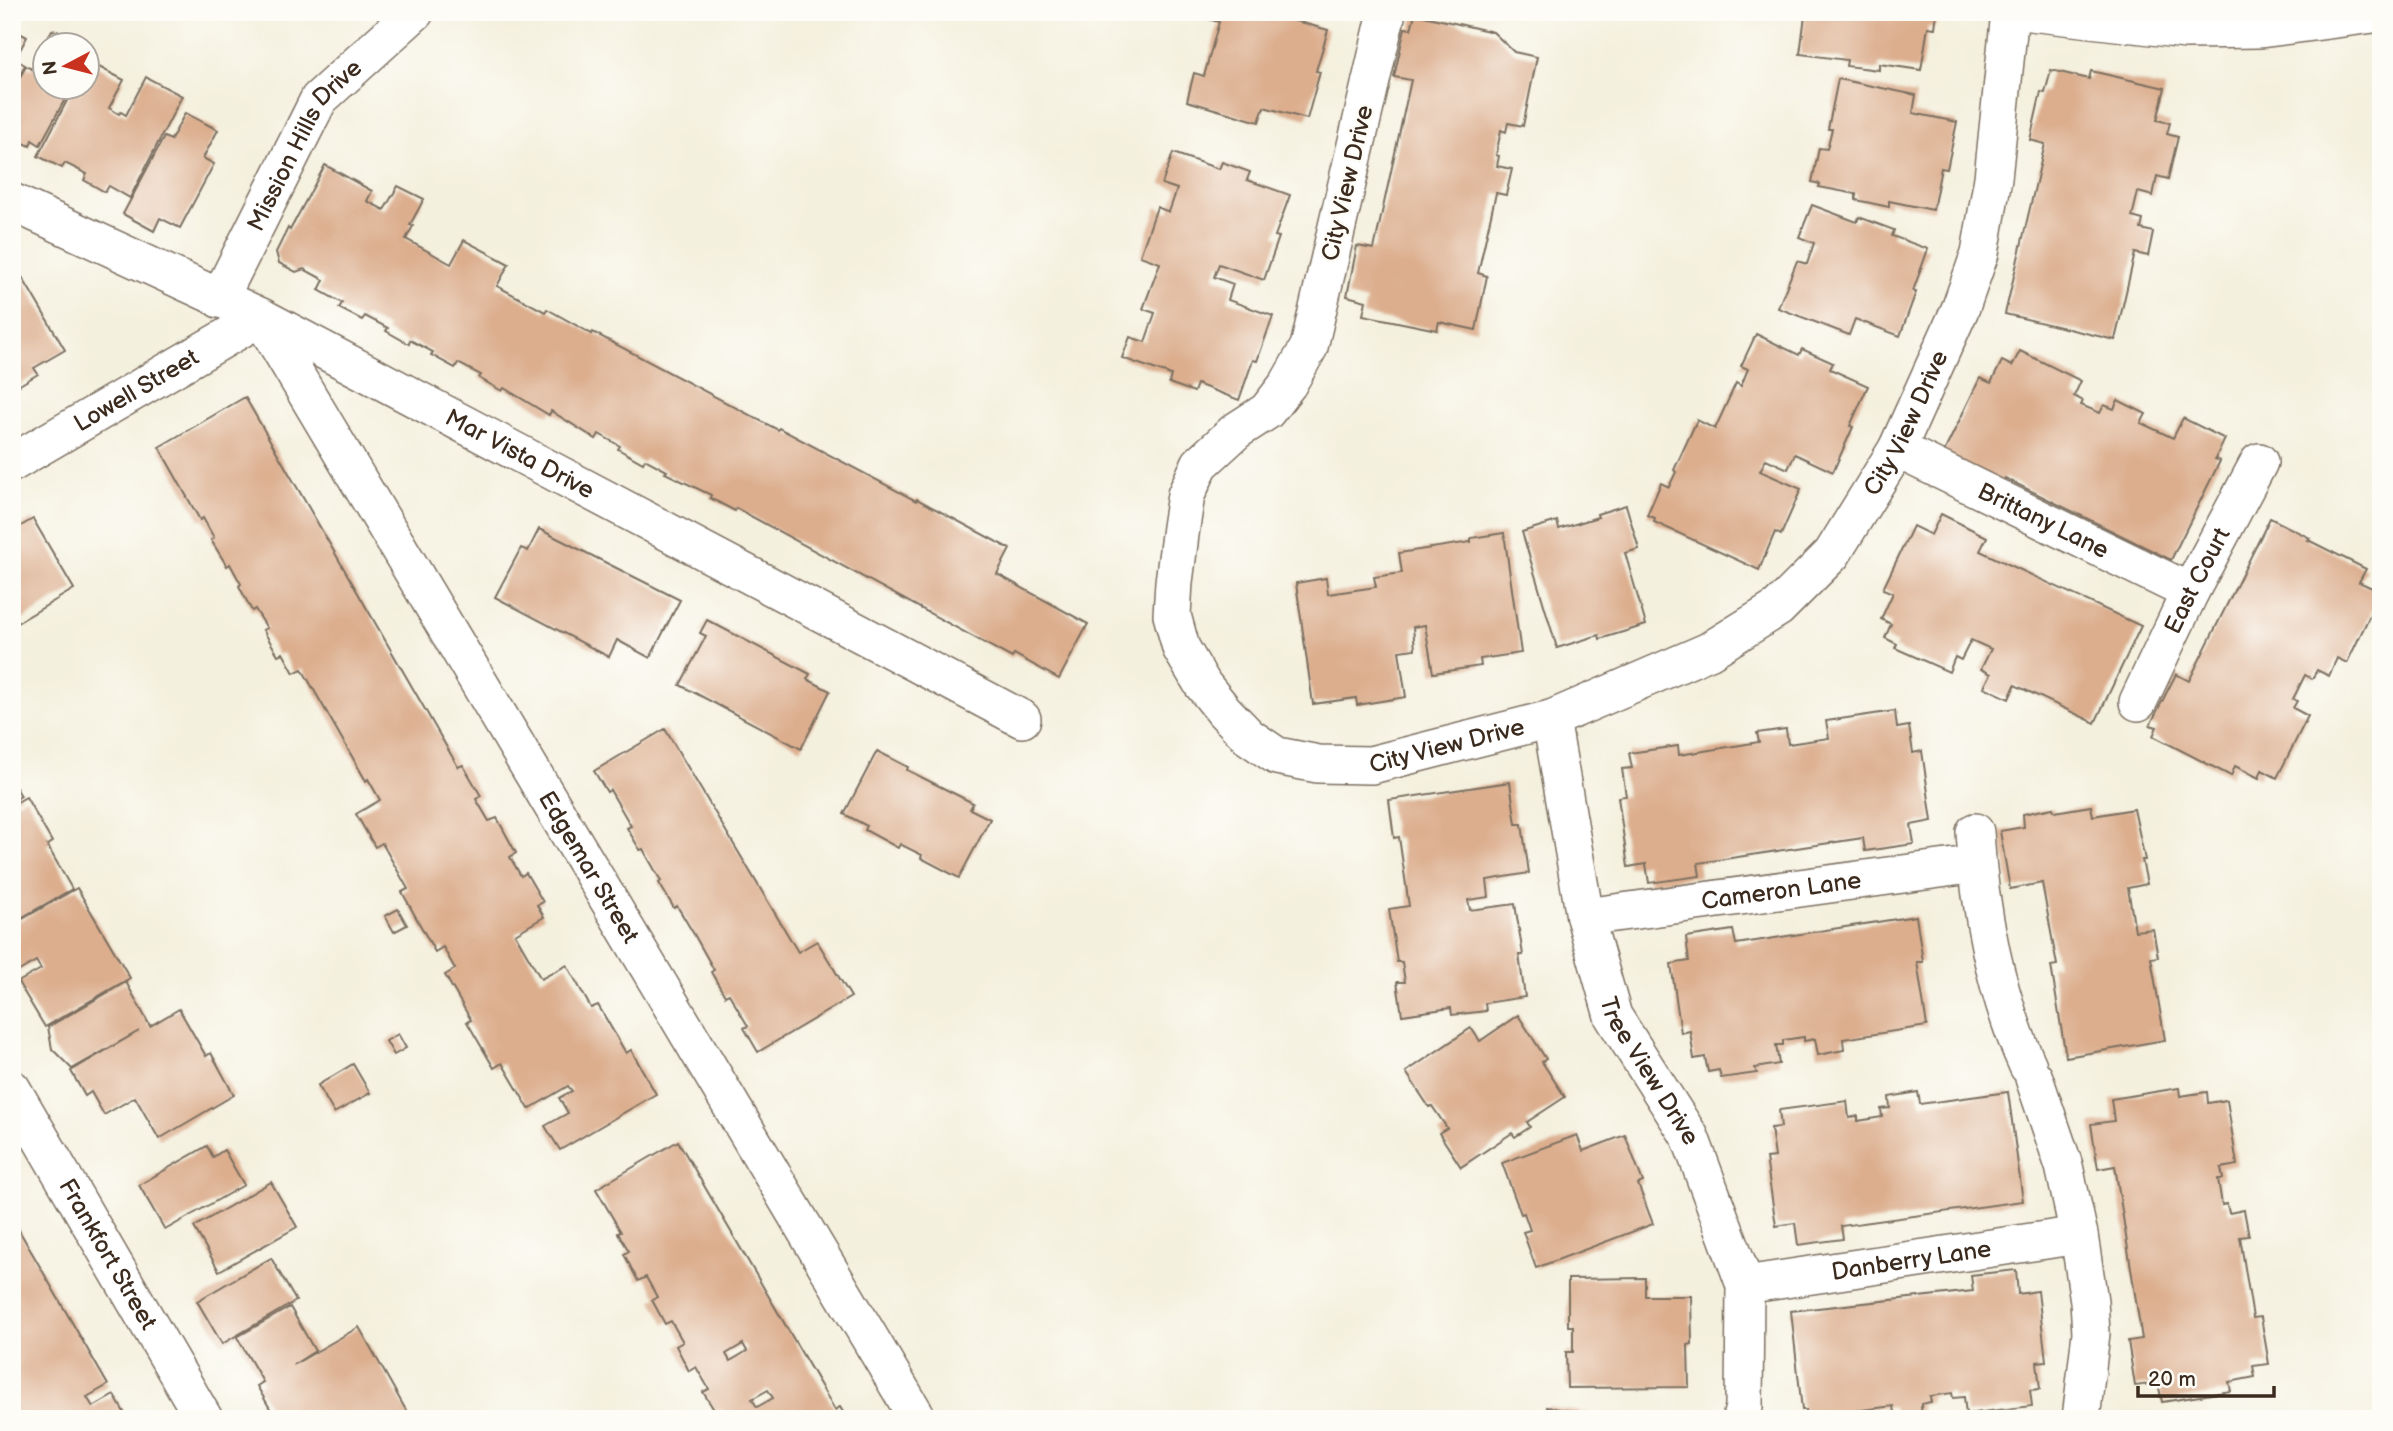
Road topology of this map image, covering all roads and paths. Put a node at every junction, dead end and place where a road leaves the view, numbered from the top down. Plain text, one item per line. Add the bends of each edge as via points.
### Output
1 (415, 12) edge
2 (1387, 12) edge
3 (2010, 12) edge
4 (2030, 12) edge
5 (2381, 13) edge
6 (2332, 16) edge
7 (12, 202) edge
8 (219, 299) junction
9 (261, 317) junction
10 (1897, 449) junction
11 (12, 463) edge
12 (2259, 463) dead end
13 (2190, 592) junction
14 (2138, 702) dead end
15 (1022, 719) dead end
16 (1551, 719) junction
17 (1585, 917) junction
18 (12, 1089) edge
19 (2079, 1235) junction
20 (1745, 1285) junction
21 (204, 1419) edge
22 (918, 1419) edge
23 (1741, 1419) edge
24 (2081, 1419) edge

1 - 8 street, Mission Hills Drive via 319,99
2 - 16 street, City View Drive via 1309,347 1267,411 1236,431 1200,464 1186,495 1172,615 1181,648 1203,685 1249,737 1277,756 1318,764 1371,765
3 - 10 street, City View Drive via 1993,178 1980,253 1961,307
4 - 6 street via 2186,30 2260,29
5 - 6 street
7 - 8 street, Mar Vista Drive
8 - 9 street, Mar Vista Drive
9 - 11 street, Lowell Street
9 - 15 street, Mar Vista Drive
9 - 22 street, Edgemar Street
10 - 13 street, Brittany Lane
10 - 16 street, City View Drive via 1832,554 1778,608 1709,651
12 - 13 street, East Court
13 - 14 street, East Court
16 - 17 street, Tree View Drive
17 - 19 street, Cameron Lane via 1976,848 1998,981 2015,1038 2058,1142
17 - 20 street, Tree View Drive via 1613,1016 1690,1137
18 - 21 street, Frankfort Street
19 - 20 street, Danberry Lane
19 - 24 street via 2091,1334
20 - 23 street, Tree View Drive

